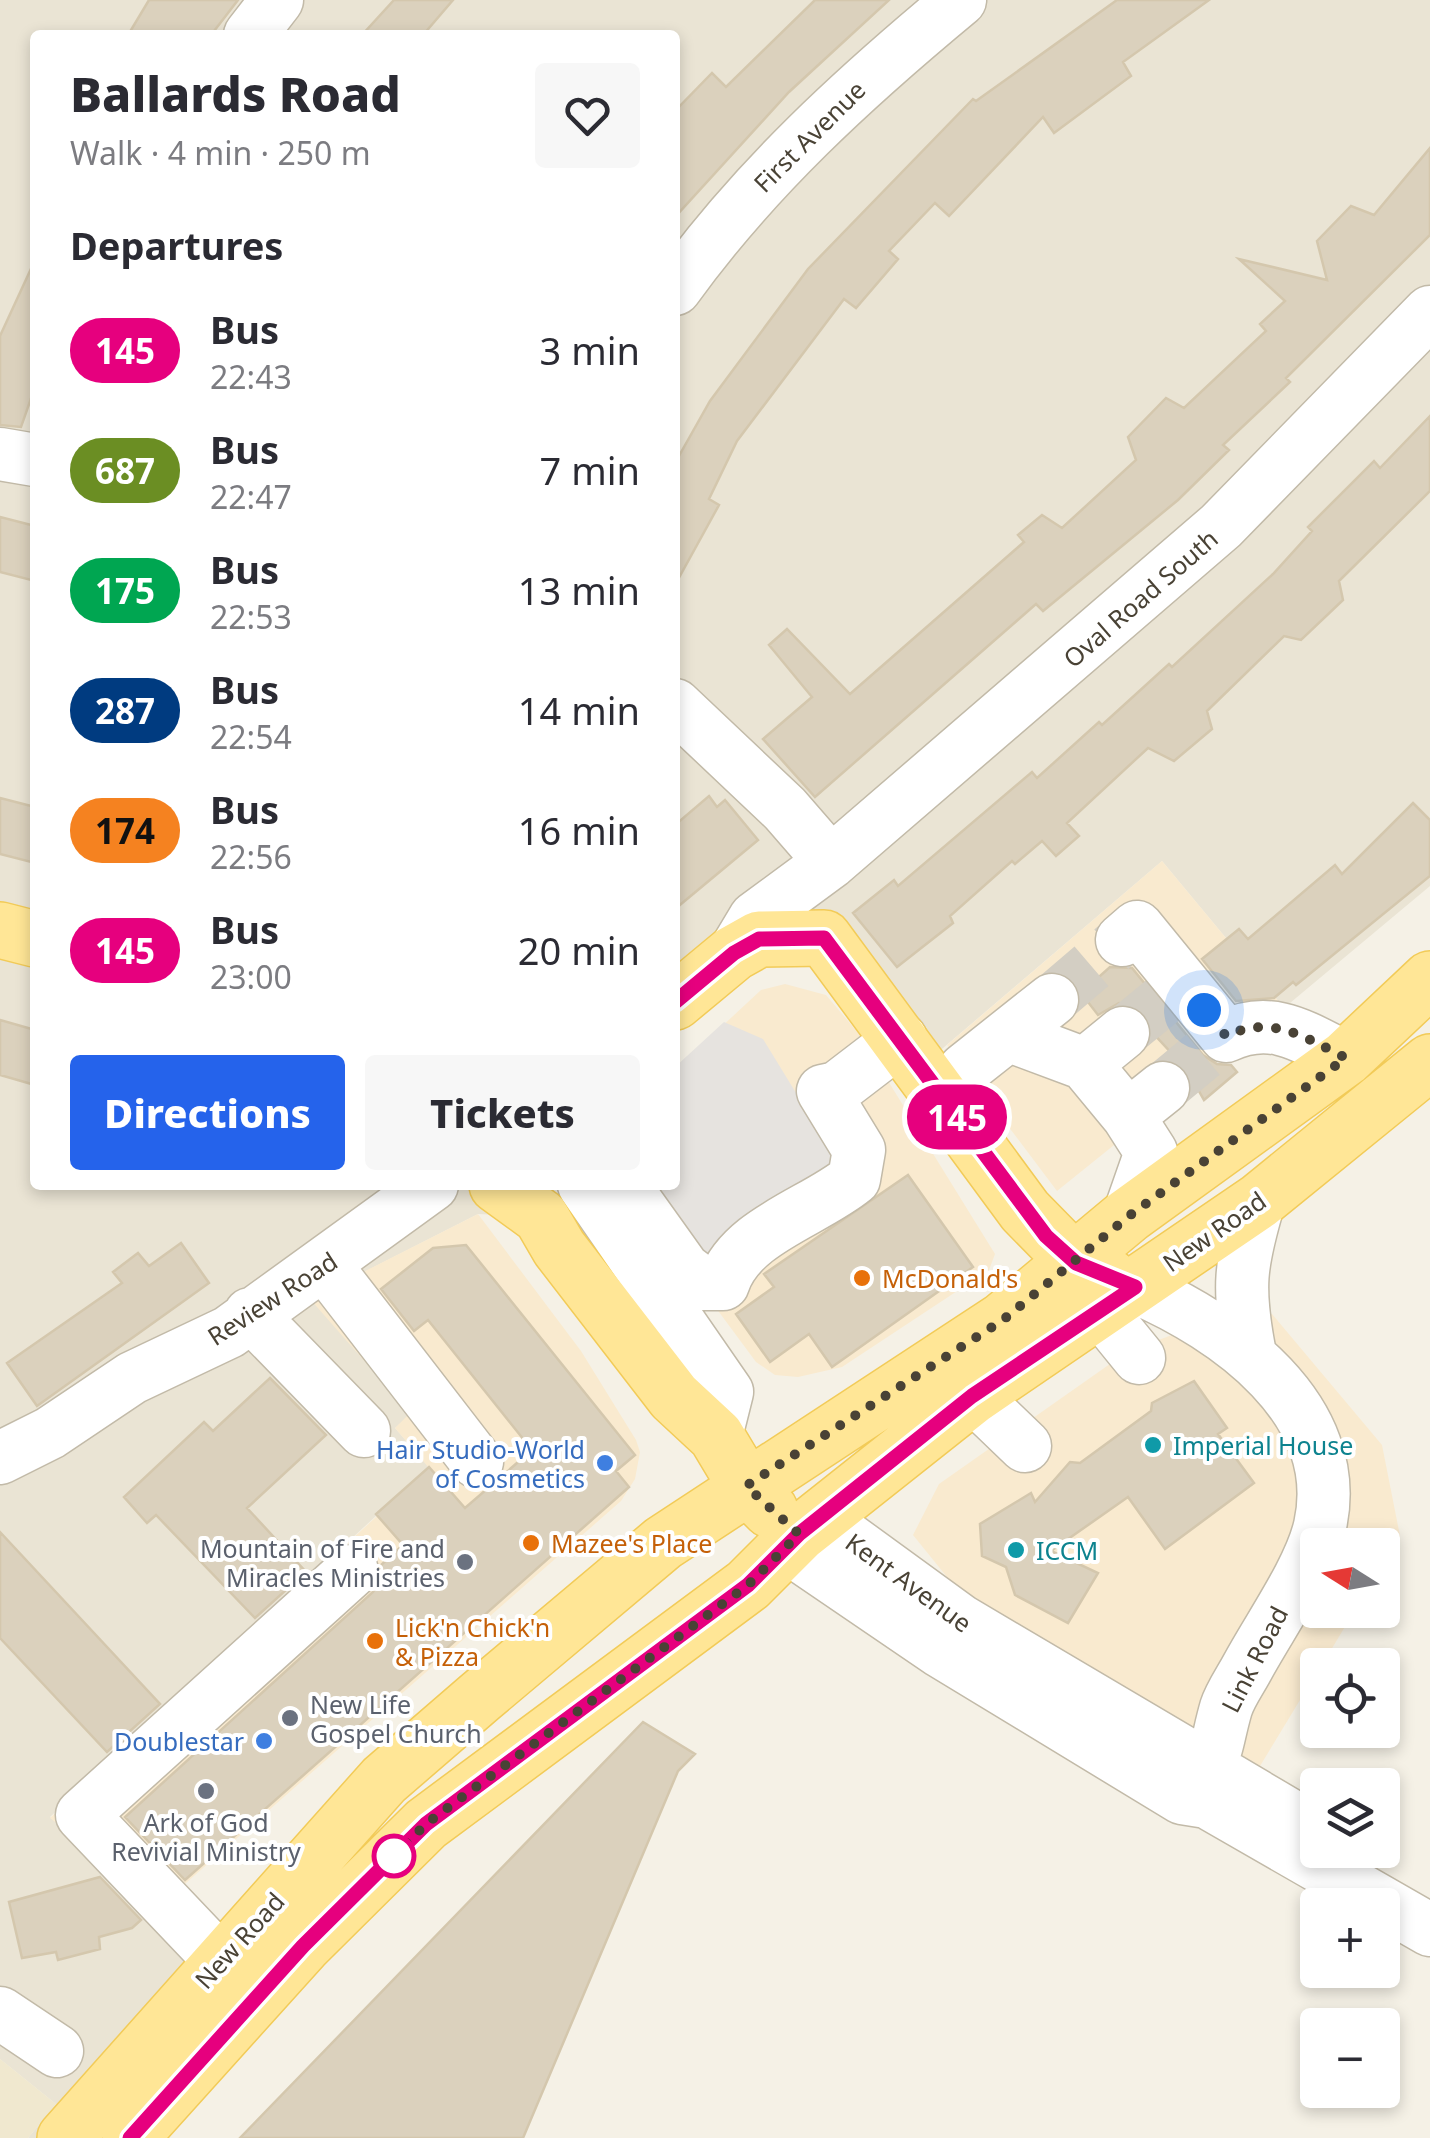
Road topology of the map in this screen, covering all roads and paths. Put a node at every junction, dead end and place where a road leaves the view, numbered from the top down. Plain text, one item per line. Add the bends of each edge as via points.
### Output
1 (277, 0) edge
2 (960, 0) edge
3 (254, 30) edge
4 (680, 283) edge
5 (1430, 312) edge
6 (0, 454) edge
7 (30, 459) edge
8 (680, 710) edge
9 (830, 862) junction
10 (0, 930) edge
11 (30, 938) edge
12 (824, 938) junction
13 (1122, 940) dead end
14 (734, 953) junction
15 (1430, 979) edge
16 (680, 998) edge
17 (1052, 1000) tunnel mouth
18 (1010, 1036) junction
19 (901, 1039) junction
20 (1346, 1058) junction
21 (1430, 1062) edge
22 (941, 1096) junction
23 (425, 1190) edge
24 (510, 1190) edge
25 (587, 1190) edge
26 (628, 1190) edge
27 (655, 1190) edge
28 (1259, 1200) junction
29 (540, 1201) edge
30 (1129, 1216) junction
31 (325, 1265) junction
32 (704, 1284) junction
33 (1104, 1287) junction
34 (250, 1314) junction
35 (1250, 1354) junction
36 (1139, 1358) dead end
37 (972, 1396) junction
38 (364, 1430) dead end
39 (716, 1436) junction
40 (1025, 1446) dead end
41 (0, 1458) edge
42 (477, 1462) dead end
43 (746, 1486) junction
44 (799, 1534) junction
45 (352, 1571) dead end
46 (1188, 1787) junction
47 (1300, 1826) edge
48 (1381, 1868) edge
49 (1312, 1888) edge
50 (1430, 1896) edge
51 (1430, 1930) edge
52 (1400, 1938) edge
53 (1430, 1955) edge
54 (220, 1960) junction
55 (0, 2013) edge
56 (56, 2051) dead end
57 (65, 2138) edge
58 (130, 2138) edge

1 - 3 street
2 - 4 street, First Avenue via 764,178
5 - 9 street, Oval Road South via 1222,526
6 - 7 street
8 - 9 street via 785,809
9 - 12 street, Oval Road South via 811,906
9 - 14 street, Oval Road South via 755,918
10 - 11 main road
12 - 14 main road, Oval Road South via 759,939
12 - 19 main road, Oval Road South
13 - 20 street via 1138,928 1215,1045 1251,1024 1293,1032
14 - 16 main road, Oval Road South
15 - 20 main road, New Road
17 - 18 street
18 - 22 street
18 - 30 street via 1104,1048 1146,1102 1152,1152
19 - 22 main road, Oval Road South
19 - 32 street via 837,1088 823,1091 859,1150 854,1180 730,1263 723,1284
20 - 30 main road, New Road
21 - 28 main road, New Road
22 - 33 main road, Oval Road South via 1025,1211
23 - 31 street, Review Road
24 - 29 main road
25 - 39 street via 727,1392
26 - 32 street via 684,1269
27 - 32 street via 701,1244
28 - 33 main road, New Road
28 - 35 street via 1239,1296
29 - 39 main road via 559,1248 674,1396
30 - 33 main road, New Road
31 - 34 street, Review Road
31 - 42 street
33 - 35 street, Link Road via 1170,1302
33 - 36 street
33 - 37 main road, New Road
33 - 43 main road, New Road via 1003,1320
34 - 38 street
34 - 41 street, Review Road via 230,1332 132,1378
35 - 46 street, Link Road via 1307,1427 1322,1474 1322,1511 1308,1556 1226,1705 1219,1749
37 - 40 street
37 - 44 main road, New Road
39 - 43 main road
43 - 44 main road
43 - 54 main road, New Road via 663,1544 384,1780
44 - 46 street, Kent Avenue via 805,1558 940,1651
44 - 58 main road, New Road via 748,1585 426,1824 303,1946
45 - 54 street via 82,1815
46 - 47 street, Kent Avenue
46 - 49 street, Kent Avenue via 1198,1824
46 - 51 street, Kent Avenue
48 - 50 street
52 - 53 street
54 - 57 main road, New Road
55 - 56 street

